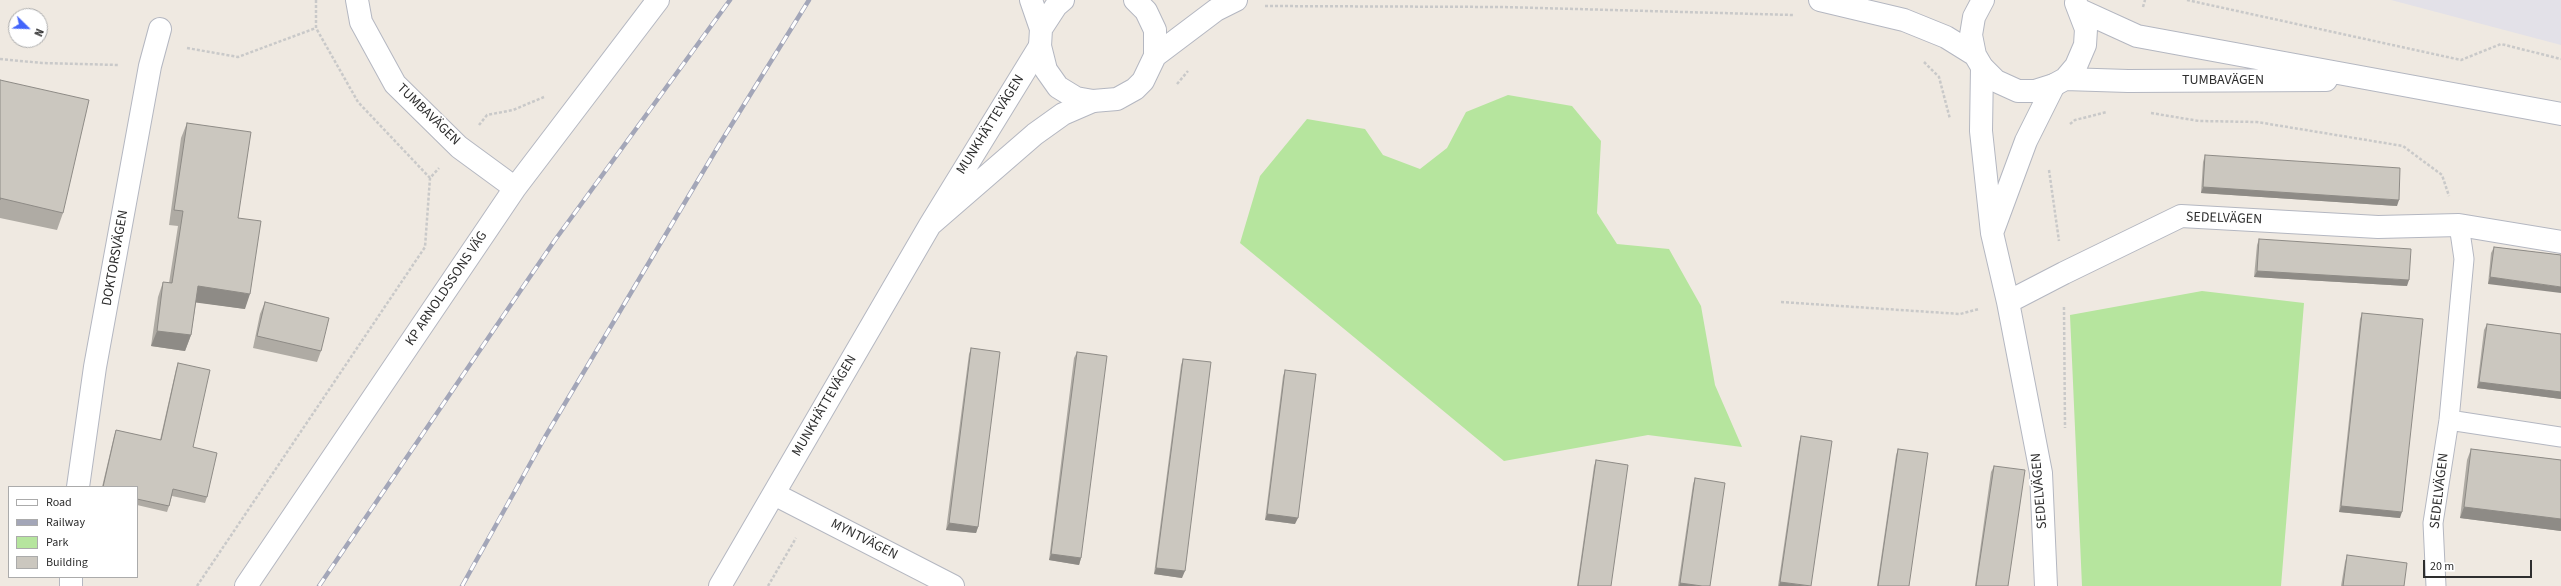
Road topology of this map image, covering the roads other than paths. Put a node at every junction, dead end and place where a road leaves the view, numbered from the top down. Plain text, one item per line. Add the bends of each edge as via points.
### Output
1 (357, 0) edge
2 (658, 0) edge
3 (1031, 0) edge
4 (1063, 0) edge
5 (1135, 0) edge
6 (1236, 0) edge
7 (1820, 0) edge
8 (1983, 0) edge
9 (2077, 5) edge
10 (160, 29) dead end
11 (1040, 38) junction
12 (1155, 56) junction
13 (1979, 61) junction
14 (2382, 80) junction
15 (2060, 82) junction
16 (1093, 101) junction
17 (2561, 114) edge
18 (515, 188) junction
19 (930, 225) junction
20 (2459, 225) junction
21 (1992, 233) junction
22 (2561, 242) edge
23 (2008, 302) junction
24 (2450, 420) junction
25 (2561, 437) edge
26 (78, 486) edge
27 (774, 494) junction
28 (246, 586) edge
29 (720, 586) edge
30 (953, 586) edge
31 (2046, 586) edge
32 (2436, 586) edge

1 - 18 street, TUMBAVÄGEN via 361,22 395,84 459,147
2 - 18 street, KP ARNOLDSSONS VÄG
3 - 11 street
4 - 11 street, MUNKHÄTTEVÄGEN via 1056,6
5 - 12 street via 1146,11 1154,30
6 - 12 street via 1216,10
7 - 13 street via 1904,20 1946,37
8 - 13 street, SEDELVÄGEN via 1974,17 1971,35
9 - 14 street, TUMBAVÄGEN via 2137,36
9 - 15 street via 2086,29 2085,45 2076,66
10 - 26 street, DOKTORSVÄGEN via 150,66 95,367
11 - 16 street via 1046,70 1058,87 1076,98
11 - 19 street, MUNKHÄTTEVÄGEN
12 - 16 street via 1143,81 1135,89 1117,99
13 - 15 street, TUMBAVÄGEN via 1996,81 2018,91 2035,91
13 - 21 street, SEDELVÄGEN via 1980,131
14 - 15 street, TUMBAVÄGEN
14 - 17 street, TUMBAVÄGEN
15 - 21 street via 2026,141
16 - 19 street, MUNKHÄTTEVÄGEN via 1063,114 1034,134
18 - 28 street, KP ARNOLDSSONS VÄG
19 - 27 street, MUNKHÄTTEVÄGEN
20 - 22 street, SEDELVÄGEN
20 - 23 street, SEDELVÄGEN via 2378,227 2181,216
20 - 24 lane, SEDELVÄGEN via 2464,259
21 - 23 street, SEDELVÄGEN
23 - 31 street, SEDELVÄGEN via 2041,473
24 - 25 lane
24 - 32 lane, SEDELVÄGEN via 2433,523
27 - 29 street, MUNKHÄTTEVÄGEN
27 - 30 street, MYNTVÄGEN

